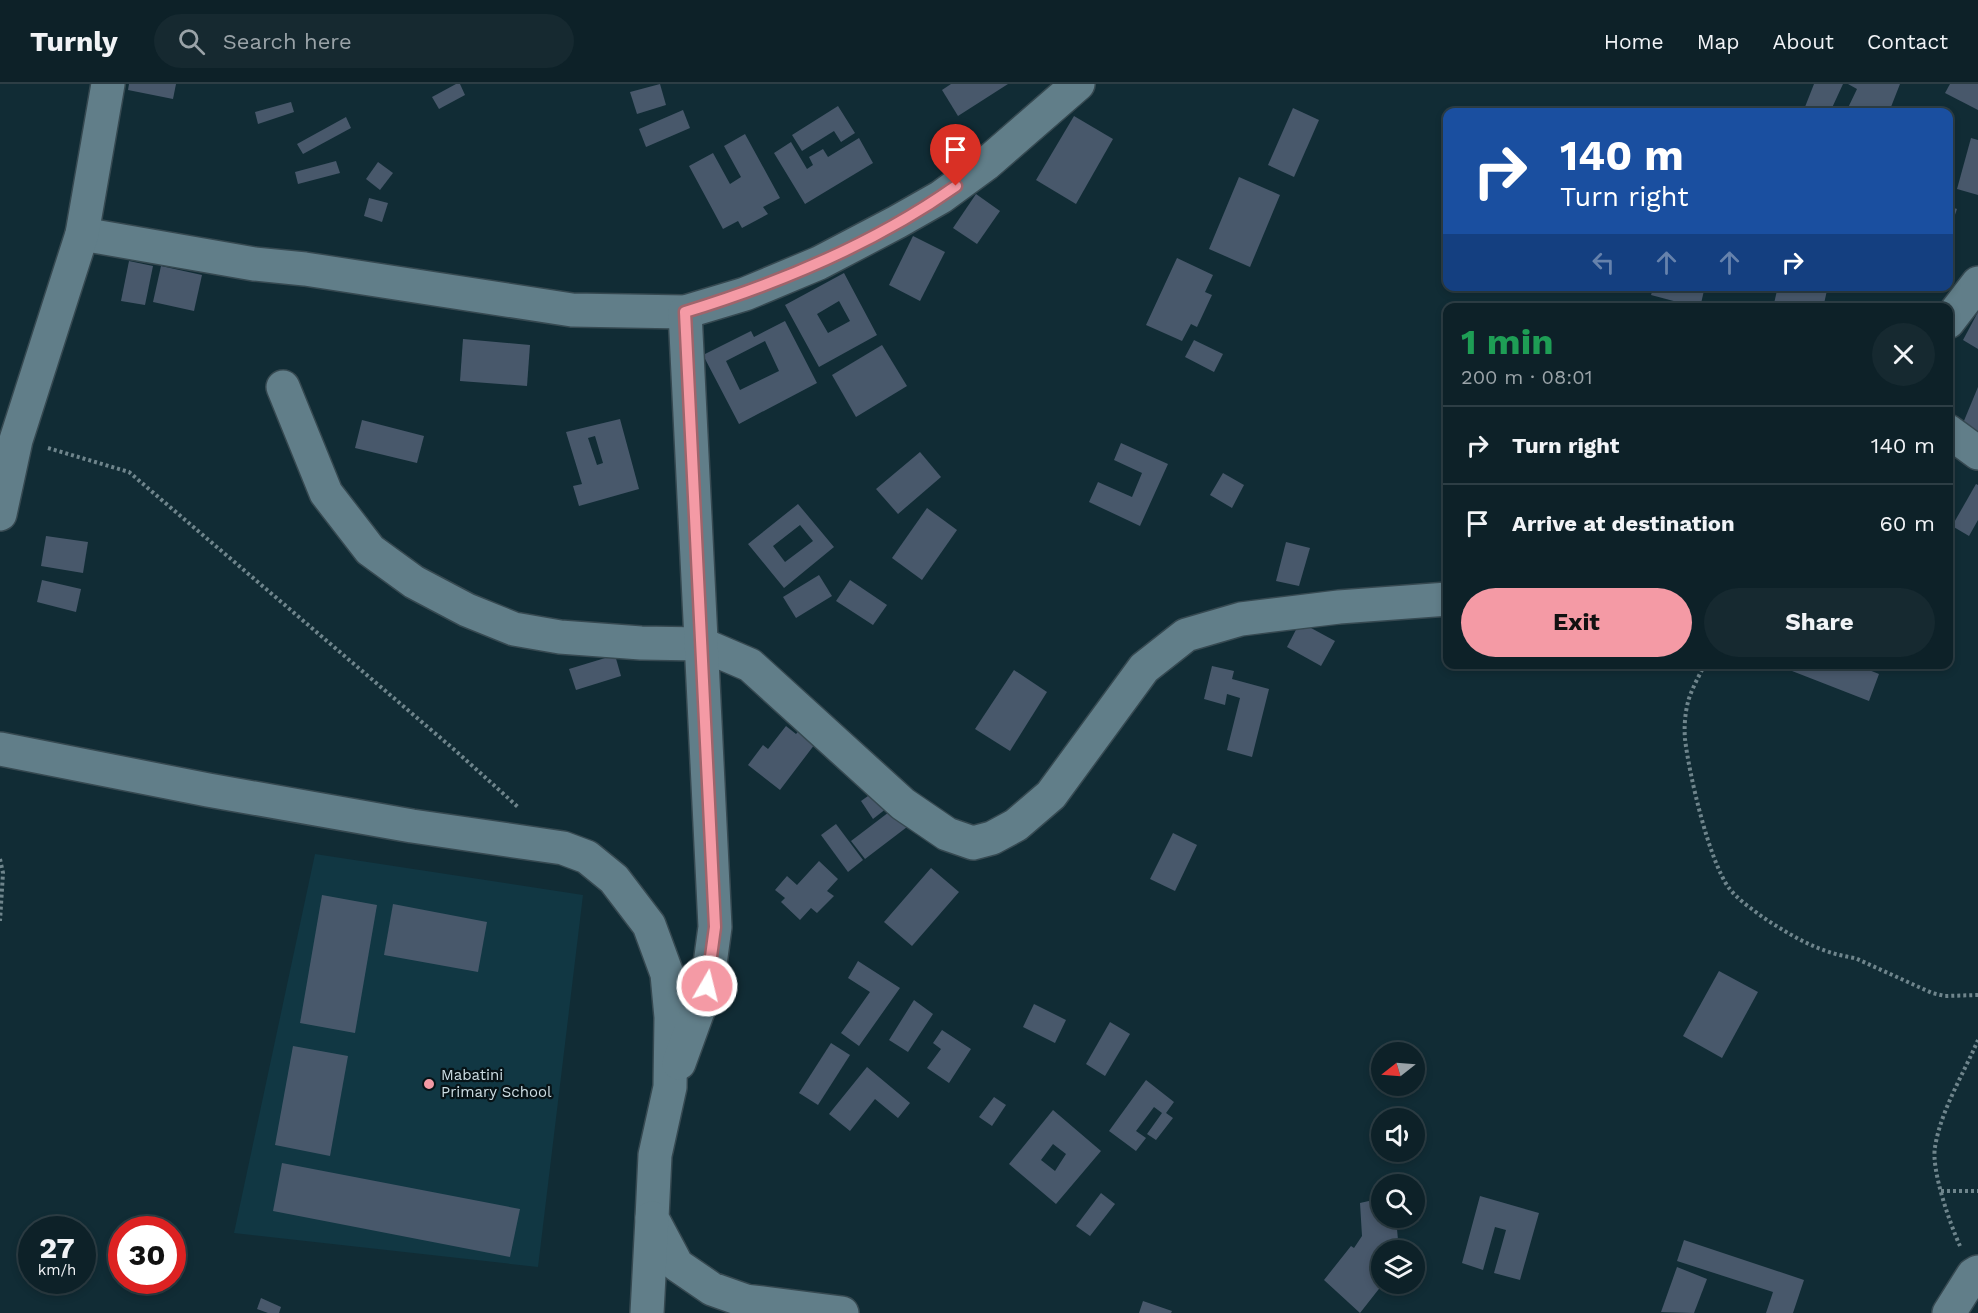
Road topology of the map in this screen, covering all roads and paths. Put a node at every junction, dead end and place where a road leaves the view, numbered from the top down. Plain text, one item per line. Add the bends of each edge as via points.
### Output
1 (108, 84) edge
2 (1078, 84) edge
3 (82, 234) junction
4 (1978, 283) edge
5 (685, 312) junction
6 (1953, 315) edge
7 (283, 387) dead end
8 (1953, 435) edge
9 (16, 440) junction
10 (1978, 453) edge
11 (0, 514) edge
12 (1443, 599) edge
13 (701, 644) junction
14 (1703, 669) edge
15 (0, 749) edge
16 (519, 808) dead end
17 (0, 859) edge
18 (0, 921) edge
19 (1978, 995) edge
20 (1978, 1040) edge
21 (670, 1087) junction
22 (1941, 1191) junction
23 (1978, 1191) edge
24 (652, 1218) junction
25 (1976, 1274) edge
26 (647, 1313) edge
27 (842, 1313) edge
28 (1949, 1313) edge

1 - 3 street
2 - 5 street via 986,164 897,222 819,263 745,294
3 - 5 street via 254,264 572,310
3 - 9 street
4 - 6 street
5 - 13 street
7 - 13 street via 326,493 370,550 414,582 467,610 513,628 560,637
8 - 10 street
9 - 11 street
9 - 16 path via 129,472
12 - 13 street via 1241,619 1186,635 1144,668 1051,795 1016,825 973,843 947,834 903,804 750,664
13 - 21 street via 715,927 707,986
14 - 19 path via 1688,701 1685,736 1704,824 1729,888 1747,906 1807,945 1855,958 1932,993
15 - 21 street via 401,824 563,848 587,857 614,879 649,925 667,974
17 - 18 path
20 - 22 path via 1944,1114 1934,1148
21 - 24 street via 655,1155
22 - 23 path
22 - 25 path via 1957,1240
24 - 26 street
24 - 27 street via 677,1265 712,1289 746,1301
25 - 28 street

